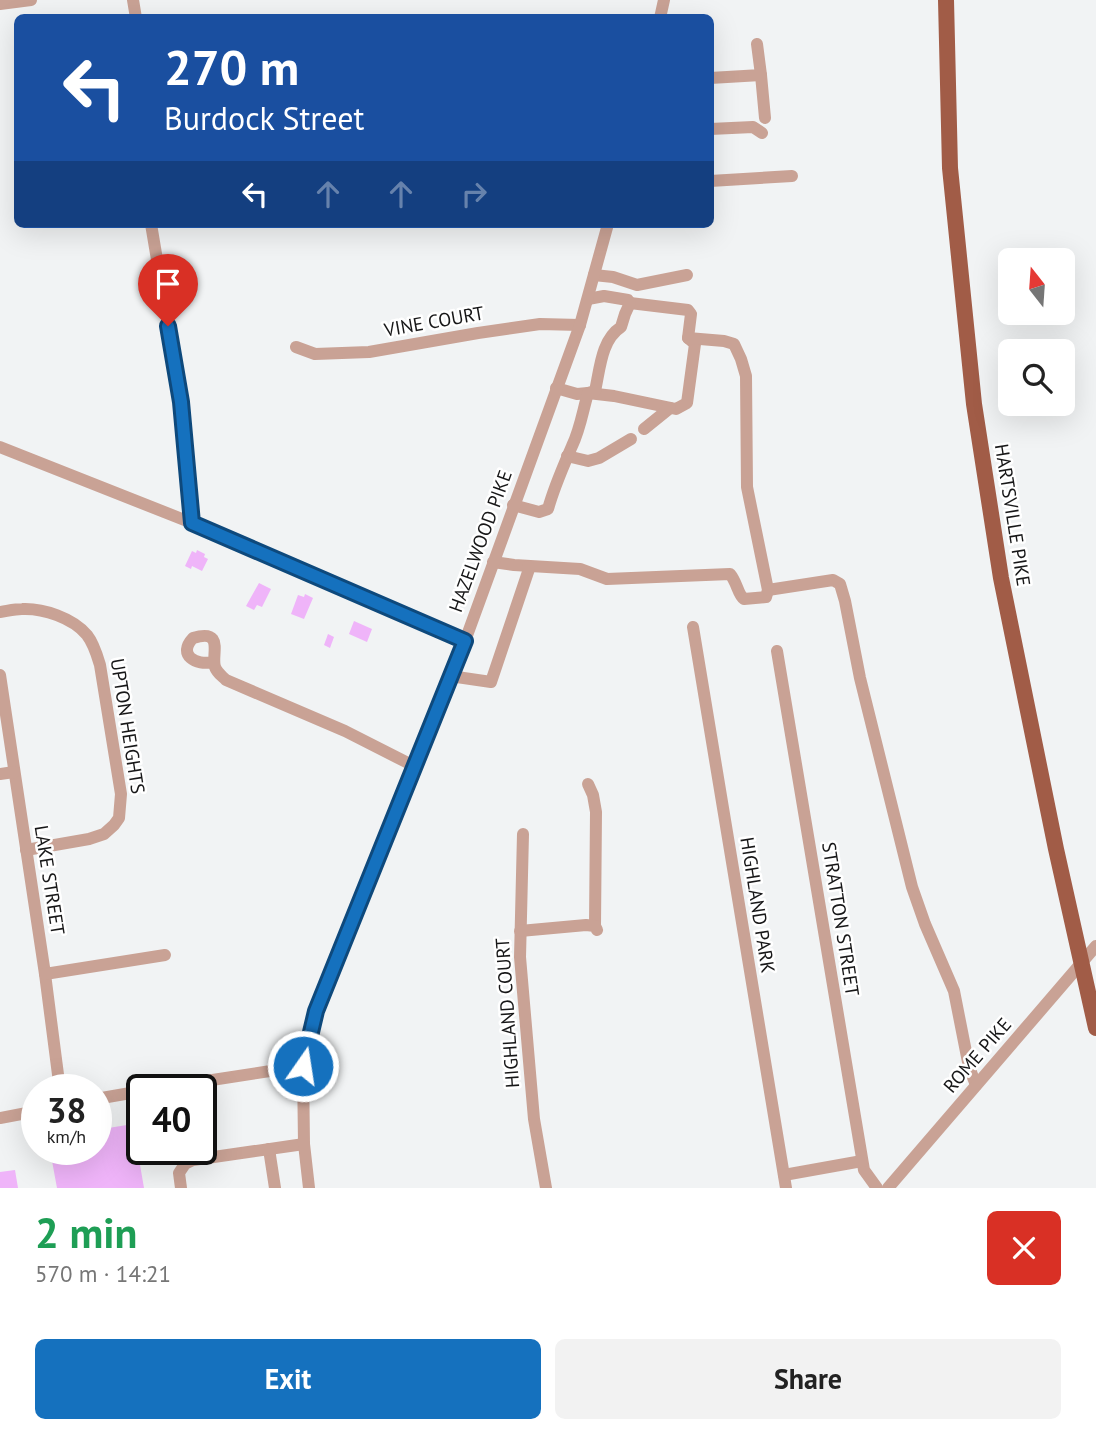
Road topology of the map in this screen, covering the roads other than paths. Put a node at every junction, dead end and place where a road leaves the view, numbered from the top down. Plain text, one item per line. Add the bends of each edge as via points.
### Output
1 (31, 0) edge
2 (946, 0) edge
3 (0, 4) edge
4 (757, 44) dead end
5 (761, 75) junction
6 (714, 78) edge
7 (765, 118) dead end
8 (714, 128) edge
9 (762, 133) dead end
10 (792, 176) dead end
11 (714, 181) edge
12 (152, 228) edge
13 (607, 228) edge
14 (594, 275) junction
15 (687, 275) dead end
16 (588, 299) junction
17 (630, 303) junction
18 (580, 324) junction
19 (688, 338) junction
20 (296, 347) dead end
21 (556, 388) junction
22 (588, 393) junction
23 (670, 408) junction
24 (644, 429) dead end
25 (631, 439) dead end
26 (0, 447) edge
27 (567, 456) junction
28 (513, 505) junction
29 (192, 523) junction
30 (493, 562) junction
31 (528, 566) junction
32 (768, 590) junction
33 (0, 612) edge
34 (693, 628) dead end
35 (465, 641) junction
36 (777, 651) dead end
37 (213, 663) dead end
38 (0, 676) edge
39 (450, 676) junction
40 (414, 766) junction
41 (14, 772) junction
42 (0, 774) edge
43 (588, 784) dead end
44 (523, 834) dead end
45 (26, 850) junction
46 (520, 931) junction
47 (1096, 946) edge
48 (165, 955) dead end
49 (1082, 964) junction
50 (45, 974) junction
51 (1096, 1028) edge
52 (303, 1066) junction
53 (58, 1074) edge
54 (217, 1079) edge
55 (976, 1085) junction
56 (21, 1114) edge
57 (0, 1118) edge
58 (304, 1144) junction
59 (269, 1149) junction
60 (862, 1161) junction
61 (785, 1182) edge
62 (181, 1188) edge
63 (275, 1188) edge
64 (309, 1188) edge
65 (546, 1188) edge
66 (877, 1188) edge
67 (888, 1188) edge

1 - 3 street
2 - 49 main road, HARTSVILLE PIKE via 950,168 974,404 1001,578
4 - 5 street
5 - 6 street
5 - 7 street
8 - 9 street via 753,127
10 - 11 street
12 - 29 street via 181,402
13 - 14 street, HAZELWOOD PIKE
14 - 15 street via 637,285
14 - 16 street, HAZELWOOD PIKE
16 - 17 street via 604,296
16 - 18 street, HAZELWOOD PIKE
17 - 19 street via 688,310
17 - 22 street via 621,327 606,346 595,391
18 - 20 street, VINE COURT via 478,332 369,352 315,354
18 - 21 street, HAZELWOOD PIKE
19 - 23 street via 695,344 687,403
19 - 32 street via 734,344 741,359 746,376 747,487
21 - 22 street
21 - 28 street, HAZELWOOD PIKE
22 - 23 street
22 - 27 street
23 - 24 street
25 - 27 street via 599,458 587,461
26 - 29 street
27 - 28 street via 548,509 539,512
28 - 30 street, HAZELWOOD PIKE
29 - 35 street
30 - 31 street
30 - 35 street, HAZELWOOD PIKE
31 - 32 street via 580,569 607,579 730,573 744,599 766,597
31 - 39 street via 491,682
32 - 55 street via 833,580 840,584 902,851 925,924 954,991
33 - 45 street, UPTON HEIGHTS via 34,610 65,619 87,635 100,665 121,794 119,818 104,834
34 - 61 street, HIGHLAND PARK
35 - 39 street, HAZELWOOD PIKE
36 - 60 street, STRATTON STREET
37 - 40 street via 226,680
38 - 41 street, LAKE STREET
39 - 40 street, HAZELWOOD PIKE
40 - 52 street, HAZELWOOD PIKE via 316,1011
41 - 42 street
41 - 45 street, LAKE STREET
43 - 46 street via 596,812 597,930 586,925
44 - 46 street, HIGHLAND COURT
45 - 50 street, LAKE STREET
46 - 65 street, HIGHLAND COURT via 534,1119
47 - 49 street, ROME PIKE
48 - 50 street
49 - 51 main road, HARTSVILLE PIKE
49 - 55 street, ROME PIKE
50 - 53 street, LAKE STREET
52 - 54 street
52 - 58 street, HAZELWOOD PIKE
55 - 67 street, ROME PIKE
56 - 57 street
58 - 59 street
58 - 64 street, HAZELWOOD PIKE
59 - 62 street via 193,1160 179,1173
59 - 63 street
60 - 61 street
60 - 66 street, STRATTON STREET

